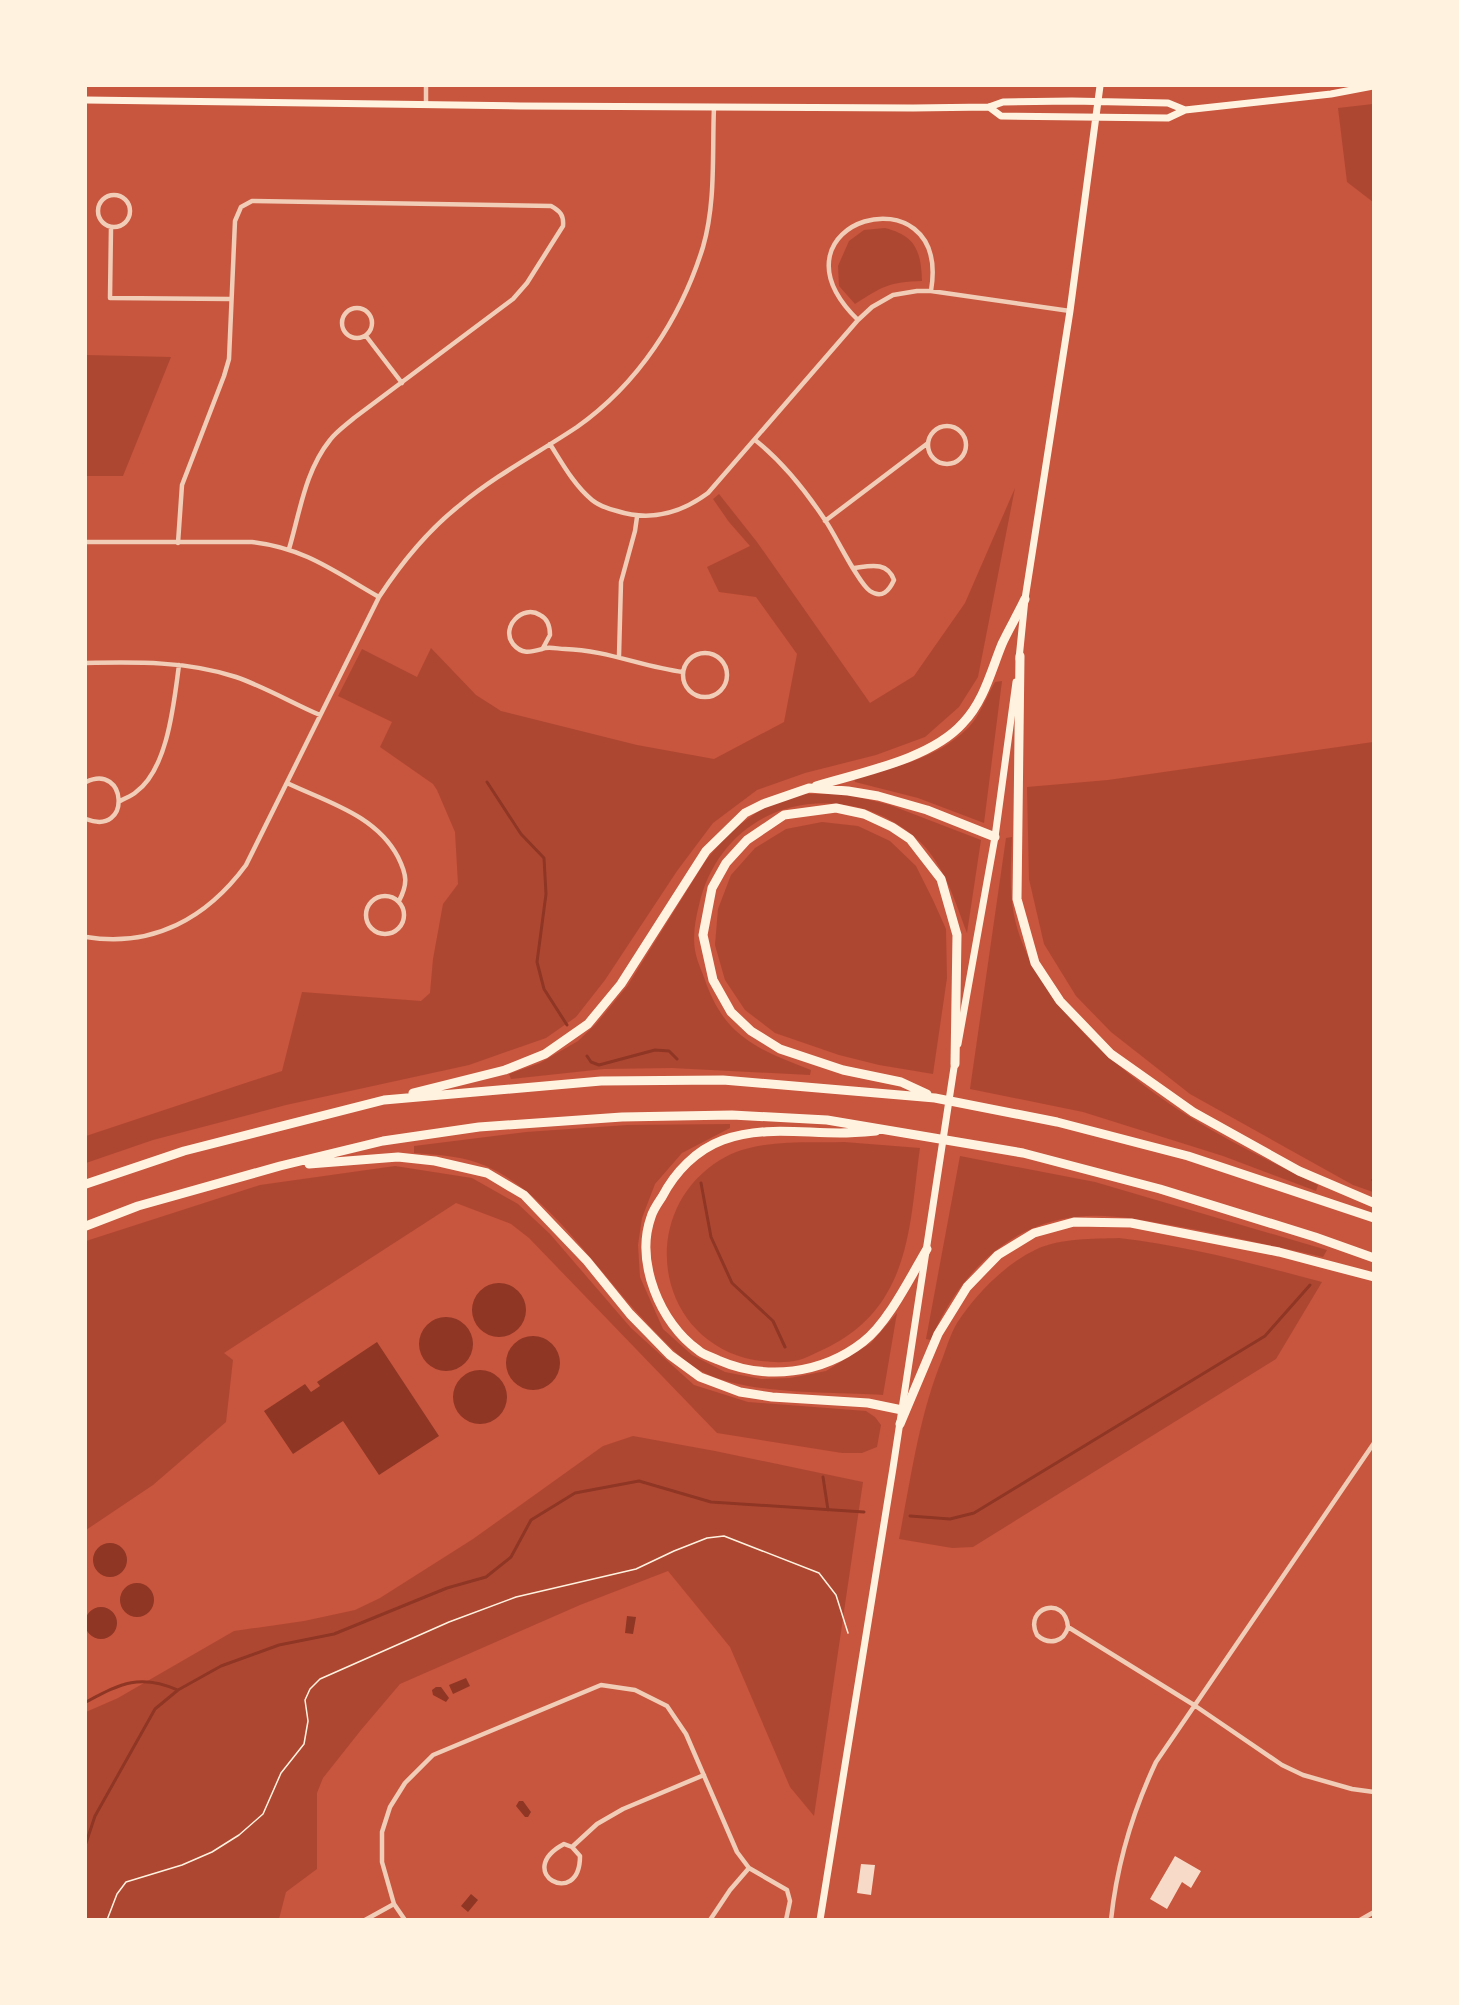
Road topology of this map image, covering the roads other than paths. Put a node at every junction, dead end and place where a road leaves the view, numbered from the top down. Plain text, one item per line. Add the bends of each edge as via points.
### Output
1 (426, 86) edge
2 (1100, 86) edge
3 (1371, 88) edge
4 (86, 100) edge
5 (1098, 103) junction
6 (426, 104) junction
7 (714, 107) junction
8 (988, 107) junction
9 (1185, 110) junction
10 (1096, 117) junction
11 (111, 227) junction
12 (931, 291) junction
13 (230, 299) junction
14 (1070, 311) junction
15 (858, 320) junction
16 (366, 336) junction
17 (402, 383) junction
18 (755, 440) junction
19 (928, 442) junction
20 (550, 444) junction
21 (637, 517) junction
22 (825, 521) junction
23 (86, 542) edge
24 (178, 543) junction
25 (289, 549) junction
26 (854, 568) junction
27 (379, 597) junction
28 (1026, 599) junction
29 (543, 648) junction
30 (619, 656) junction
31 (1020, 656) junction
32 (86, 663) edge
33 (179, 665) junction
34 (683, 672) junction
35 (320, 715) junction
36 (86, 782) edge
37 (287, 783) junction
38 (809, 788) junction
39 (120, 801) junction
40 (86, 819) edge
41 (995, 837) junction
42 (399, 901) junction
43 (86, 937) edge
44 (955, 1064) junction
45 (935, 1098) junction
46 (384, 1100) junction
47 (893, 1130) junction
48 (279, 1166) junction
49 (86, 1184) edge
50 (1374, 1203) edge
51 (1374, 1218) edge
52 (86, 1226) edge
53 (927, 1249) junction
54 (1374, 1258) edge
55 (1374, 1277) edge
56 (902, 1410) junction
57 (900, 1424) junction
58 (1374, 1443) edge
59 (1068, 1627) junction
60 (1194, 1705) junction
61 (704, 1775) junction
62 (1374, 1792) edge
63 (572, 1847) junction
64 (748, 1868) junction
65 (394, 1904) junction
66 (1374, 1912) edge
67 (365, 1920) edge
68 (405, 1920) edge
69 (710, 1920) edge
70 (786, 1920) edge
71 (820, 1920) edge
72 (1111, 1920) edge
73 (1360, 1920) edge

1 - 6 street
2 - 5 main road
3 - 9 main road
4 - 6 main road
5 - 8 main road via 1003,102
5 - 9 main road via 1168,103
5 - 10 main road
6 - 7 main road
7 - 8 main road
7 - 20 street via 711,202 703,246 685,296 663,336 630,379 611,399
8 - 10 main road via 1001,116
9 - 10 main road via 1168,118
10 - 14 main road
11 - 11 street via 125,222 130,210 125,200 115,195 102,200 98,212
11 - 13 street via 110,298
12 - 14 street
12 - 15 street via 893,295
12 - 15 street via 931,252 922,236 899,221 877,217 863,220 838,240 829,266 833,289
13 - 17 street via 235,221 240,207 252,201 551,206 559,210 563,226 521,292
13 - 24 street via 229,359 182,485
14 - 28 main road
15 - 18 street
16 - 16 street via 373,322 370,313 361,308 350,309 343,319 344,331 353,338
16 - 17 street
17 - 25 street via 331,438 317,458
18 - 21 street via 698,501 660,516
18 - 22 street via 792,475
19 - 19 street via 929,451 940,463 957,462 966,449 964,436 953,427 940,427
19 - 22 street
20 - 21 street via 593,501
20 - 27 street via 459,505 402,562
21 - 30 street via 621,582
22 - 26 street
23 - 24 street
24 - 25 street via 252,542
25 - 27 street
26 - 26 street via 877,565 886,568 894,580 885,594 877,594 865,587
27 - 35 street
28 - 31 main road
28 - 38 highway via 1002,644 987,686 964,723 931,748
29 - 29 street via 527,653 513,644 511,625 520,615 533,612 547,621 550,634
29 - 30 street
30 - 34 street
31 - 41 main road
31 - 50 highway via 1017,899 1035,963 1060,1001 1111,1053 1193,1112 1299,1171
32 - 33 street
33 - 35 street via 236,677
33 - 39 street via 166,741 151,776 137,792
34 - 34 street via 691,658 705,653 723,661 728,677 722,690 700,697 687,689
35 - 37 street
36 - 39 street via 106,780 113,785
37 - 42 street via 359,816 392,845 404,869 406,888
37 - 43 street via 246,865 211,905 167,930 139,937
38 - 41 highway via 878,796
38 - 46 highway via 745,813 706,851 621,984 588,1024 545,1054 505,1070
39 - 40 street via 111,818 95,822
41 - 44 main road
42 - 42 street via 405,917 399,928 389,934 372,929 366,913 371,902 382,896
44 - 45 highway via 957,935 941,879 910,839 864,814 837,808 784,815 747,840 726,863 712,888 703,935 713,980 731,1012 780,1049 843,1070 901,1082
44 - 53 main road
45 - 46 highway via 723,1080 601,1081
45 - 51 highway via 1057,1122 1188,1156
46 - 49 highway via 184,1151
47 - 48 highway via 827,1120 732,1114 622,1117 479,1127 383,1142
47 - 53 highway via 753,1132 722,1140 693,1157 669,1183 651,1218 646,1247 650,1280 659,1304 698,1351 736,1368 778,1374 824,1365 864,1341 891,1310
47 - 54 highway via 1023,1153 1160,1189
48 - 52 highway via 138,1206
48 - 56 highway via 398,1158 435,1161 487,1173 524,1195 587,1261 630,1314 670,1355 700,1377 740,1392 868,1403
53 - 56 main road
55 - 57 highway via 1279,1252 1131,1223 1074,1222 1034,1233 998,1255 967,1287 938,1334
56 - 57 main road
57 - 71 main road
58 - 60 street
59 - 59 street via 1065,1615 1051,1607 1038,1613 1034,1623 1037,1635 1049,1642 1063,1637
59 - 60 street
60 - 62 street via 1292,1770
60 - 72 street via 1156,1762 1133,1815 1117,1873
61 - 63 street via 623,1809 597,1824
61 - 64 street via 736,1852
61 - 65 street via 686,1734 667,1706 635,1690 601,1685 531,1713 433,1755 405,1783 390,1806 382,1832 382,1862
63 - 63 street via 564,1844 545,1858 543,1869 548,1877 567,1883 576,1878 580,1856
64 - 69 street
64 - 70 street via 787,1890 790,1901
65 - 67 street
65 - 68 street
66 - 73 street

